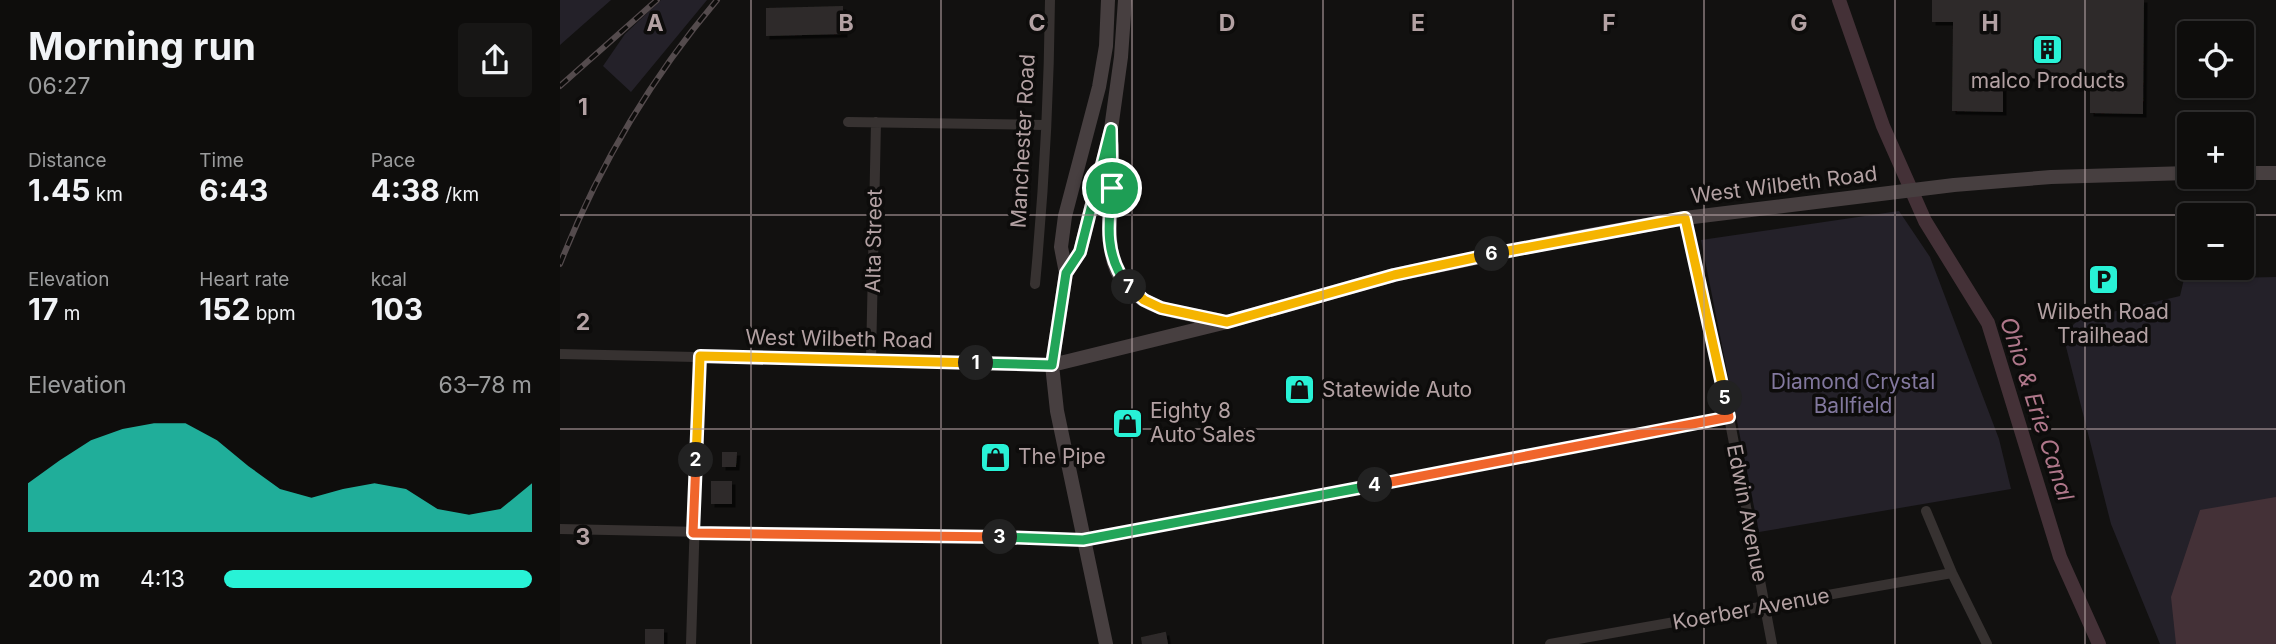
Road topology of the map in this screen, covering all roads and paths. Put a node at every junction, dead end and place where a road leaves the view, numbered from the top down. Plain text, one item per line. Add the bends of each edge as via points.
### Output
1 (1050, 0) edge
2 (1108, 0) edge
3 (1125, 0) edge
4 (848, 122) dead end
5 (876, 122) junction
6 (1044, 125) junction
7 (1111, 129) junction
8 (2177, 173) edge
9 (2254, 173) edge
10 (2276, 173) edge
11 (1685, 218) junction
12 (1066, 273) junction
13 (1035, 284) dead end
14 (1227, 322) junction
15 (560, 354) edge
16 (700, 356) junction
17 (872, 360) junction
18 (1052, 365) junction
19 (1729, 417) junction
20 (1926, 511) dead end
21 (560, 529) edge
22 (693, 533) junction
23 (1083, 540) junction
24 (1952, 573) junction
25 (1765, 607) junction
26 (691, 644) edge
27 (1106, 644) edge
28 (1550, 644) edge
29 (1772, 644) edge
30 (1987, 644) edge

1 - 6 street, Manchester Road via 1049,101
2 - 12 main road via 1099,87 1065,216 1061,247
3 - 7 main road
4 - 5 street
5 - 6 street
5 - 17 street, Alta Street
6 - 13 street, Manchester Road
7 - 12 main road via 1080,252
7 - 14 main road via 1108,231 1113,263 1121,278 1137,295 1161,308
8 - 11 main road, West Wilbeth Road via 1951,185
9 - 10 main road
11 - 14 main road, West Wilbeth Road via 1394,275
11 - 19 street, Edwin Avenue
12 - 18 main road
14 - 18 main road, West Wilbeth Road
15 - 16 street, West Wilbeth Road
16 - 17 street, West Wilbeth Road
16 - 22 street
17 - 18 street, West Wilbeth Road
18 - 23 main road
19 - 23 street
19 - 25 street, Edwin Avenue
20 - 24 street
21 - 22 street
22 - 23 street
22 - 26 street
23 - 27 main road
24 - 25 street, Koerber Avenue
24 - 30 street
25 - 28 street, Koerber Avenue
25 - 29 street, Edwin Avenue

